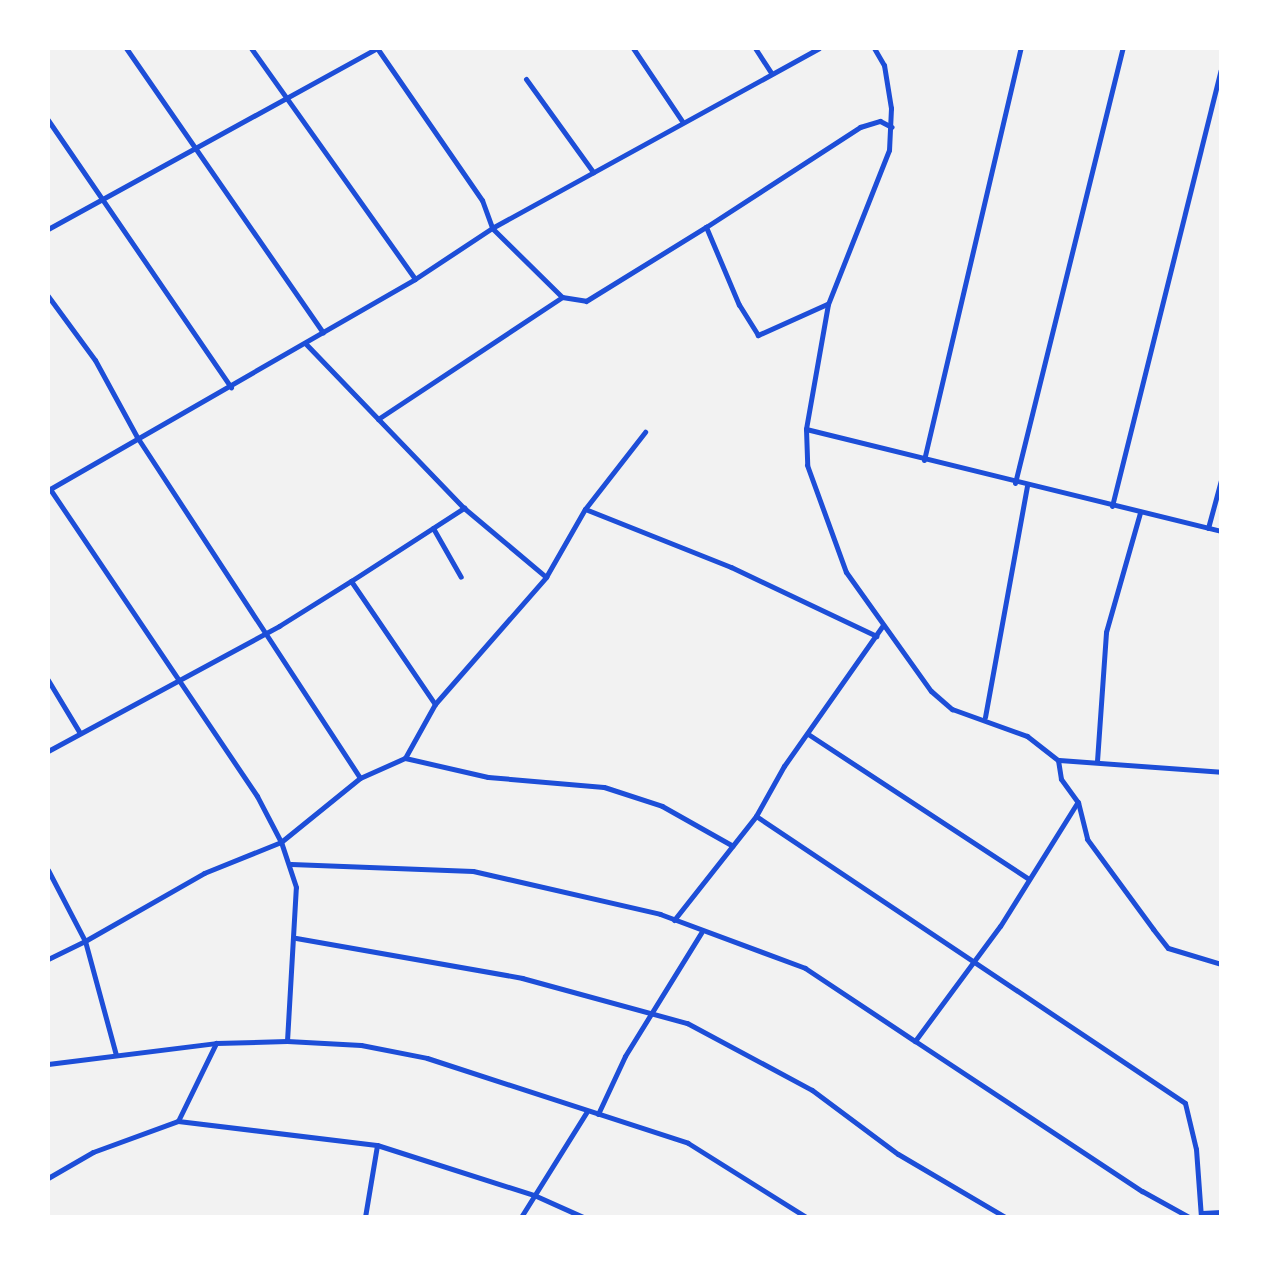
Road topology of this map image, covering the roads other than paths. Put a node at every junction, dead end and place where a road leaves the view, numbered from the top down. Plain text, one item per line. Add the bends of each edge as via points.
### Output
1 (126, 48) edge
2 (251, 48) edge
3 (377, 48) edge
4 (633, 48) edge
5 (755, 48) edge
6 (819, 48) edge
7 (874, 48) edge
8 (1021, 48) edge
9 (1123, 48) edge
10 (1221, 70) edge
11 (771, 73) junction
12 (526, 79) dead end
13 (287, 101) junction
14 (48, 120) edge
15 (682, 121) junction
16 (892, 128) junction
17 (197, 148) junction
18 (593, 172) junction
19 (103, 197) junction
20 (706, 227) junction
21 (492, 228) junction
22 (48, 229) edge
23 (415, 279) junction
24 (48, 296) edge
25 (562, 297) junction
26 (828, 304) junction
27 (323, 333) junction
28 (305, 343) junction
29 (231, 387) junction
30 (378, 419) junction
31 (806, 429) junction
32 (645, 432) dead end
33 (137, 437) junction
34 (924, 460) junction
35 (1221, 480) edge
36 (1015, 483) junction
37 (1027, 486) junction
38 (49, 488) edge
39 (1112, 506) junction
40 (464, 508) junction
41 (585, 509) junction
42 (1140, 513) junction
43 (433, 528) junction
44 (1208, 528) junction
45 (1221, 531) edge
46 (461, 577) dead end
47 (546, 577) junction
48 (351, 581) junction
49 (883, 625) junction
50 (267, 632) junction
51 (876, 636) junction
52 (48, 680) edge
53 (177, 681) junction
54 (435, 704) junction
55 (985, 718) junction
56 (80, 733) junction
57 (808, 734) junction
58 (48, 751) edge
59 (405, 758) junction
60 (1058, 760) junction
61 (1097, 761) junction
62 (1221, 772) edge
63 (360, 778) junction
64 (1078, 802) junction
65 (756, 816) junction
66 (281, 842) junction
67 (733, 846) junction
68 (290, 864) junction
69 (48, 870) edge
70 (1029, 879) junction
71 (674, 920) junction
72 (701, 933) junction
73 (295, 938) junction
74 (85, 941) junction
75 (48, 959) edge
76 (976, 960) junction
77 (1221, 964) edge
78 (649, 1016) junction
79 (287, 1041) junction
80 (915, 1041) junction
81 (216, 1043) junction
82 (116, 1055) junction
83 (48, 1064) edge
84 (586, 1113) junction
85 (598, 1114) junction
86 (178, 1121) junction
87 (377, 1145) junction
88 (48, 1178) edge
89 (534, 1195) junction
90 (1221, 1212) edge
91 (1202, 1215) edge
92 (365, 1217) edge
93 (521, 1217) edge
94 (583, 1217) edge
95 (806, 1217) edge
96 (1005, 1217) edge
97 (1189, 1217) edge

1 - 17 street
2 - 13 street
3 - 13 street
3 - 21 street via 482,200
4 - 15 street
5 - 11 street
6 - 11 street
7 - 16 street via 884,65
8 - 34 street
9 - 36 street
10 - 39 street
11 - 15 street
12 - 18 street
13 - 17 street
13 - 23 street
14 - 19 street
15 - 18 street
16 - 20 street via 880,121 860,127
16 - 26 street via 884,170
17 - 19 street
17 - 27 street
18 - 21 street
19 - 22 street
19 - 29 street
20 - 25 street via 586,301
20 - 26 street via 739,305 758,335
21 - 23 street
21 - 25 street
23 - 27 street
24 - 33 street via 95,360
25 - 30 street
26 - 31 street
27 - 28 street
28 - 29 street
28 - 30 street
29 - 33 street
30 - 40 street
31 - 34 street
31 - 49 street via 807,465 846,572
32 - 41 street
33 - 38 street
33 - 50 street
34 - 36 street
35 - 44 street
36 - 37 street
37 - 39 street
37 - 55 street
38 - 53 street
39 - 42 street
40 - 43 street
40 - 47 street
41 - 47 street
41 - 51 street via 731,567
42 - 44 street
42 - 61 street via 1106,632
43 - 46 street
43 - 48 street
44 - 45 street
47 - 54 street
48 - 50 street
48 - 54 street
49 - 51 street
49 - 55 street via 931,691 952,709
50 - 53 street
50 - 63 street
51 - 57 street
52 - 56 street
53 - 56 street
53 - 66 street via 257,796
54 - 59 street
55 - 60 street via 1027,736
56 - 58 street
57 - 65 street
57 - 70 street
59 - 63 street
59 - 67 street via 465,774 604,787 662,806
60 - 61 street
60 - 64 street via 1061,779
61 - 62 street
63 - 66 street
64 - 70 street
64 - 77 street via 1087,839 1168,948
65 - 67 street
65 - 76 street
66 - 68 street
66 - 74 street via 204,873
67 - 71 street
68 - 71 street via 473,871 529,880
68 - 73 street via 296,887
69 - 74 street
70 - 76 street
71 - 72 street
72 - 78 street
72 - 80 street via 805,968
73 - 78 street via 522,978
73 - 79 street
74 - 75 street
74 - 82 street
76 - 80 street
76 - 91 street via 1185,1103
78 - 85 street
78 - 96 street via 687,1023 812,1090 907,1161
79 - 81 street
79 - 84 street via 361,1045 427,1058
80 - 97 street
81 - 82 street
81 - 86 street
82 - 83 street
84 - 85 street
84 - 89 street
85 - 95 street via 688,1143
86 - 87 street
86 - 88 street via 93,1152
87 - 89 street
87 - 92 street
89 - 93 street
89 - 94 street
90 - 91 street

